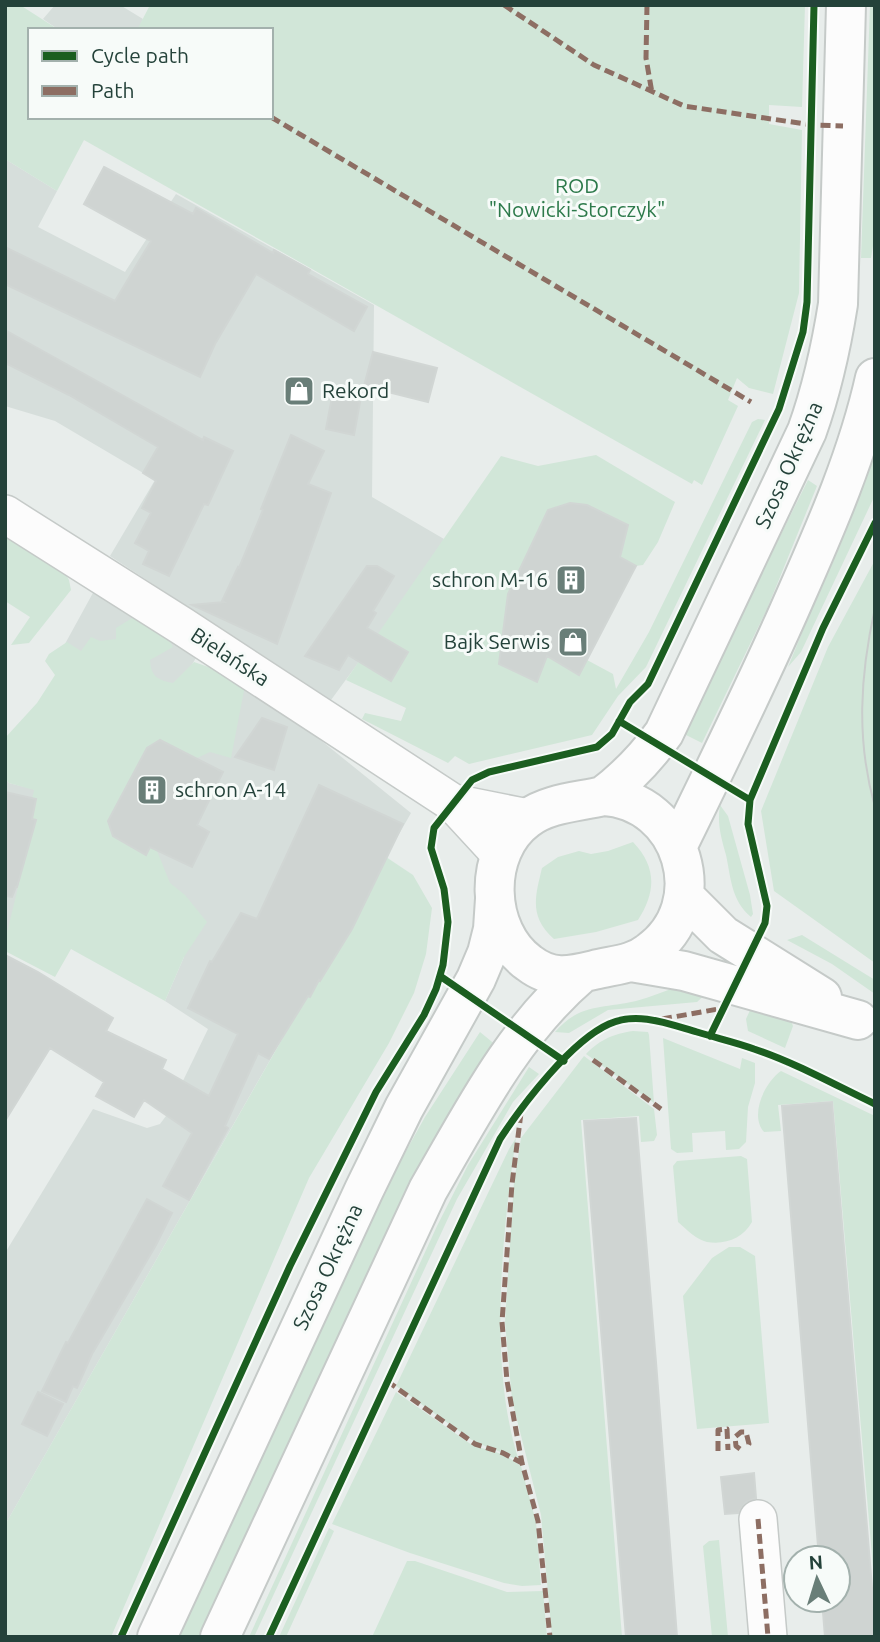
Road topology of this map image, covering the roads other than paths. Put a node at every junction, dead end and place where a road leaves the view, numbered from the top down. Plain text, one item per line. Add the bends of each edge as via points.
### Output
1 (846, 5) edge
2 (873, 392) edge
3 (5, 514) edge
4 (592, 799) junction
5 (453, 803) junction
6 (528, 818) junction
7 (677, 847) junction
8 (500, 854) junction
9 (684, 896) junction
10 (495, 899) junction
11 (631, 962) junction
12 (581, 974) junction
13 (866, 1023) edge
14 (758, 1519) dead end
15 (157, 1637) edge
16 (220, 1637) edge
17 (768, 1637) edge

1 - 4 street, Szosa Okrężna via 838,304 820,393 801,443 664,733 628,778
2 - 7 street via 827,526
3 - 5 street, Bielańska
4 - 6 street
4 - 7 street via 617,797 647,809 666,827
5 - 6 street, Bielańska
5 - 8 street, Bielańska
6 - 8 street
7 - 9 street
8 - 10 street
9 - 11 street via 661,943
9 - 13 street via 723,935
10 - 12 street via 513,950 548,974
10 - 15 street, Szosa Okrężna via 493,929 476,979 364,1189
11 - 12 street
11 - 13 street via 684,971
12 - 16 street via 521,1038 428,1190
14 - 17 street

